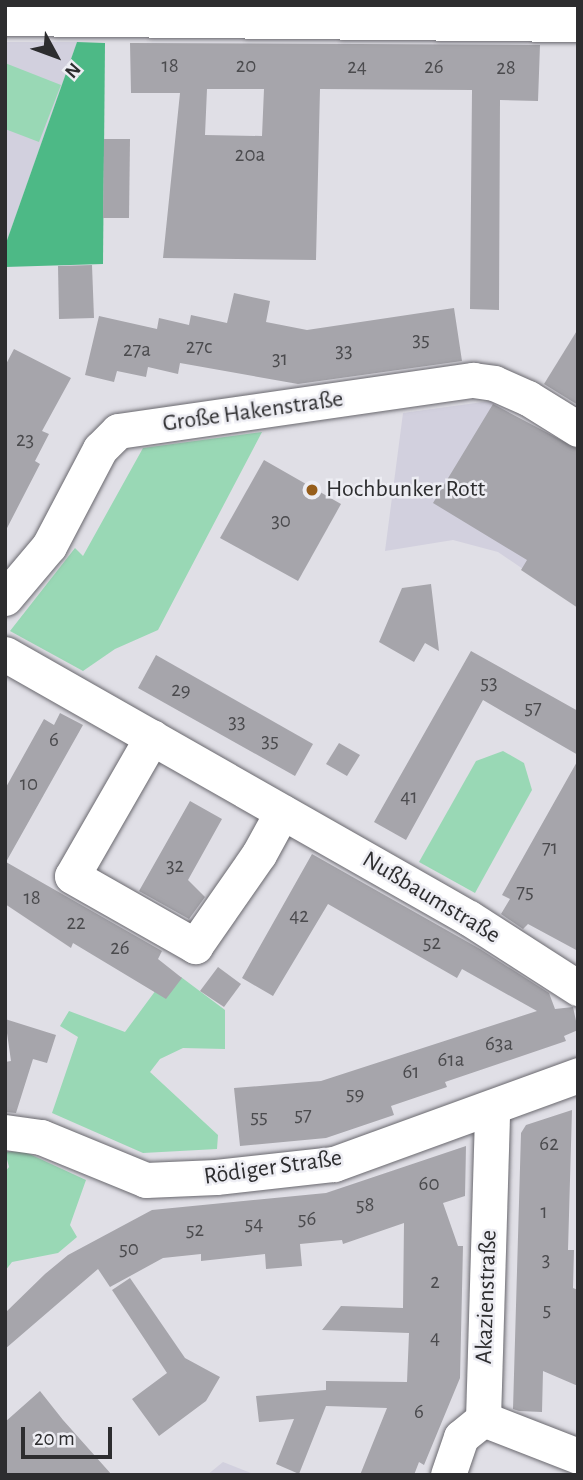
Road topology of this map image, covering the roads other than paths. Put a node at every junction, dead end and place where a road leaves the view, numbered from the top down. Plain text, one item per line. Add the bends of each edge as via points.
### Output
1 (5, 18) edge
2 (578, 23) edge
3 (578, 429) edge
4 (5, 598) edge
5 (5, 654) edge
6 (152, 737) junction
7 (282, 812) junction
8 (578, 988) edge
9 (578, 1075) edge
10 (492, 1107) junction
11 (5, 1132) edge
12 (483, 1419) junction
13 (578, 1456) edge
14 (449, 1475) edge

1 - 2 street
3 - 4 street, Große Hakenstraße via 528,398 494,383 473,380 118,431 100,449 49,546
5 - 6 street, Nußbaumstraße
6 - 7 street, Nußbaumstraße
6 - 7 street via 72,876 94,889 195,946 259,854
7 - 8 street, Nußbaumstraße via 469,918
9 - 10 street, Rödiger Straße
10 - 11 street, Rödiger Straße via 334,1164 166,1181 114,1169 41,1136
10 - 12 street, Akazienstraße
12 - 13 street
12 - 14 street via 461,1437

